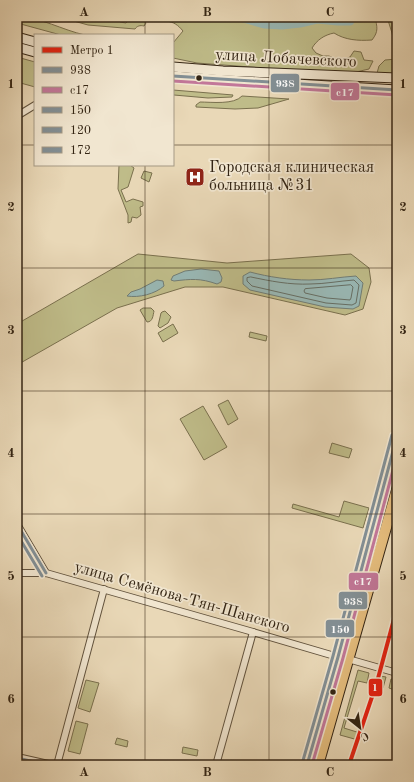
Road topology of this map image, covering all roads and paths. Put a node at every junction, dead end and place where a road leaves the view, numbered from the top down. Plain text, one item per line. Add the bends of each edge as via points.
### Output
1 (17, 37) edge
2 (34, 42) edge
3 (17, 47) edge
4 (34, 52) edge
5 (174, 66) edge
6 (174, 76) edge
7 (397, 78) edge
8 (397, 90) edge
9 (34, 106) edge
10 (17, 116) edge
11 (397, 436) edge
12 (396, 445) edge
13 (397, 489) edge
14 (17, 524) edge
15 (17, 573) edge
16 (46, 573) junction
17 (104, 589) junction
18 (253, 632) junction
19 (338, 657) junction
20 (348, 659) junction
21 (397, 673) edge
22 (17, 758) edge
23 (48, 765) edge
24 (57, 765) edge
25 (216, 765) edge
26 (307, 765) edge
27 (318, 765) edge

1 - 2 main road
3 - 4 main road
5 - 7 main road, улица Лобачевского via 223,71
6 - 8 main road, улица Лобачевского
9 - 10 street
11 - 12 main road
12 - 19 main road
13 - 20 main road
14 - 16 street
15 - 16 street, улица Семёнова-Тян-Шанского
16 - 17 street, улица Семёнова-Тян-Шанского
17 - 18 street, улица Семёнова-Тян-Шанского
17 - 24 street
18 - 19 street, улица Семёнова-Тян-Шанского
18 - 25 street
19 - 26 main road
20 - 21 street
20 - 27 main road
22 - 23 street

